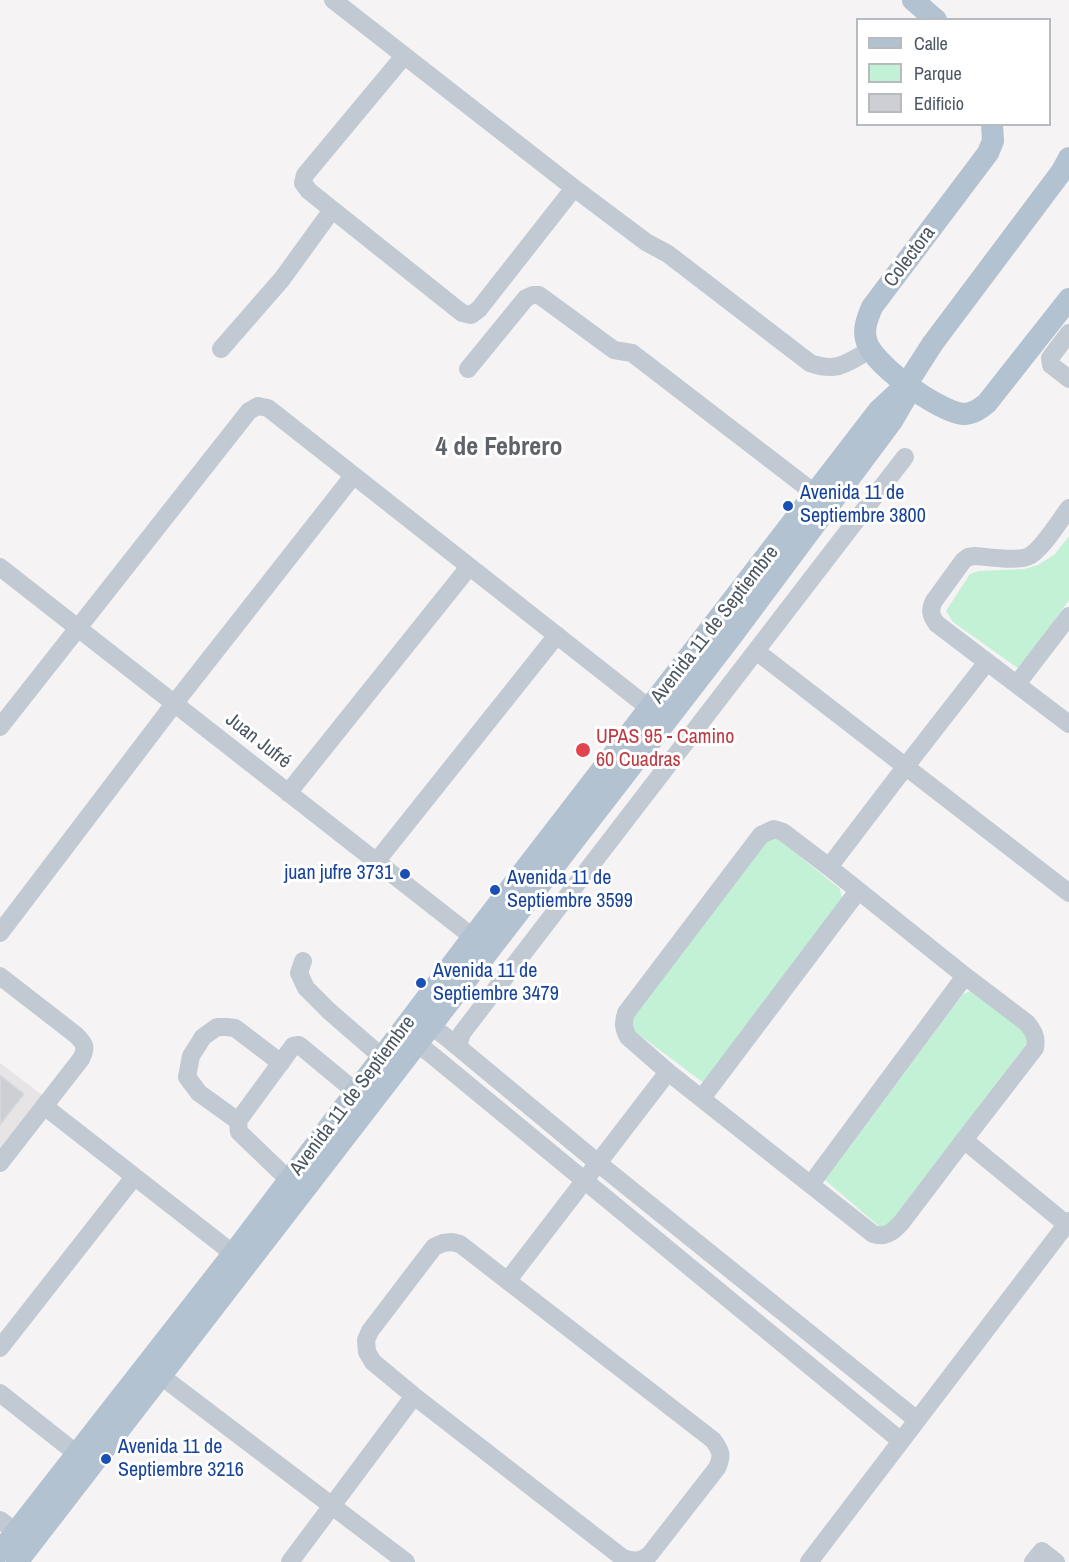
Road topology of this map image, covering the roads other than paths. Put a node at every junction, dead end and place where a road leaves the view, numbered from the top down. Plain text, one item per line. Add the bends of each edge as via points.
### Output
1 (333, 0) edge
2 (913, 0) edge
3 (934, 18) edge
4 (404, 56) junction
5 (992, 126) edge
6 (1067, 164) edge
7 (574, 188) junction
8 (332, 210) junction
9 (1069, 299) edge
10 (1069, 333) edge
11 (221, 350) dead end
12 (870, 350) junction
13 (468, 369) dead end
14 (1069, 379) edge
15 (906, 386) junction
16 (905, 457) dead end
17 (353, 476) junction
18 (823, 499) junction
19 (1069, 508) edge
20 (0, 567) edge
21 (469, 567) junction
22 (1069, 616) edge
23 (77, 628) junction
24 (557, 635) junction
25 (756, 651) junction
26 (987, 662) junction
27 (1017, 684) junction
28 (174, 704) junction
29 (658, 715) junction
30 (1069, 724) edge
31 (0, 727) edge
32 (906, 766) junction
33 (288, 793) junction
34 (376, 862) junction
35 (829, 867) junction
36 (858, 891) junction
37 (1069, 893) edge
38 (0, 933) edge
39 (481, 944) junction
40 (303, 961) dead end
41 (0, 975) edge
42 (965, 976) junction
43 (416, 1029) junction
44 (458, 1046) junction
45 (382, 1057) junction
46 (281, 1063) junction
47 (668, 1072) junction
48 (356, 1092) junction
49 (702, 1098) junction
50 (44, 1106) junction
51 (238, 1121) junction
52 (964, 1140) junction
53 (0, 1163) edge
54 (598, 1163) junction
55 (134, 1177) junction
56 (289, 1180) junction
57 (585, 1180) junction
58 (811, 1184) junction
59 (1068, 1222) edge
60 (240, 1259) junction
61 (508, 1280) junction
62 (0, 1348) edge
63 (161, 1376) junction
64 (0, 1393) edge
65 (414, 1396) junction
66 (917, 1420) junction
67 (901, 1440) junction
68 (84, 1459) junction
69 (333, 1506) junction
70 (16, 1540) edge
71 (0, 1552) edge
72 (290, 1562) edge
73 (406, 1562) edge
74 (808, 1562) edge

1 - 4 street
2 - 3 main road
4 - 7 street
4 - 8 street via 305,175 303,183 309,191
5 - 12 main road, Colectora via 993,141 988,153 872,307 865,338
6 - 15 main road, Avenida 11 de Septiembre via 933,343
7 - 8 street via 471,315 462,313
7 - 12 street via 810,363 842,366
8 - 11 street via 282,279
9 - 15 main road via 978,411 961,414 947,410
10 - 14 street via 1050,358 1051,365
12 - 15 main road
13 - 18 street via 526,298 539,295 614,350 632,352
15 - 18 main road, Avenida 11 de Septiembre via 906,397 896,414
16 - 25 street
17 - 21 street
17 - 23 street via 268,408 258,406 249,411
17 - 28 street
18 - 29 main road, Avenida 11 de Septiembre
19 - 26 street via 1029,557 968,557 934,601 931,616 937,624
20 - 23 street, Juan Jufré
21 - 24 street
21 - 33 street
22 - 27 street
23 - 28 street, Juan Jufré
23 - 31 street
24 - 29 street
24 - 34 street
25 - 32 street
25 - 44 street via 462,1033
26 - 27 street
26 - 32 street
27 - 30 street
28 - 33 street, Juan Jufré
28 - 38 street
29 - 39 main road, Avenida 11 de Septiembre
32 - 35 street
32 - 37 street
33 - 34 street, Juan Jufré
34 - 39 street, Juan Jufré
35 - 36 street
35 - 47 street via 783,832 774,829 761,835 626,1013 623,1021 628,1037
36 - 42 street
36 - 49 street
39 - 43 main road, Avenida 11 de Septiembre
40 - 45 street via 299,973 306,988
41 - 50 street via 84,1043 81,1059
42 - 52 street via 1027,1023 1036,1040 1035,1048
42 - 58 street
43 - 44 street
43 - 45 main road, Avenida 11 de Septiembre
43 - 57 street
43 - 60 main road, Avenida 11 de Septiembre
44 - 54 street
45 - 48 main road, Avenida 11 de Septiembre
46 - 48 street via 298,1045
46 - 51 street
46 - 51 street via 235,1028 217,1027 203,1037 191,1056 187,1077 199,1093
47 - 49 street
47 - 54 street
48 - 56 main road, Avenida 11 de Septiembre
49 - 58 street
50 - 53 street
50 - 55 street
51 - 56 street via 239,1132
52 - 58 street via 901,1223 887,1235 873,1234
52 - 59 street
54 - 57 street
54 - 66 street
55 - 60 street
55 - 62 street
56 - 60 main road, Avenida 11 de Septiembre
57 - 61 street
57 - 67 street
59 - 66 street
60 - 63 main road, Avenida 11 de Septiembre
60 - 68 main road, Avenida 11 de Septiembre
61 - 65 street via 460,1244 434,1247 366,1341 373,1362
61 - 65 street via 720,1449 717,1468 650,1554 637,1562 623,1558
63 - 68 main road, Avenida 11 de Septiembre
63 - 69 street
64 - 68 street
65 - 69 street
66 - 67 street
67 - 74 street
68 - 70 main road, Avenida 11 de Septiembre
69 - 72 street
69 - 73 street
70 - 71 main road, Avenida 11 de Septiembre

